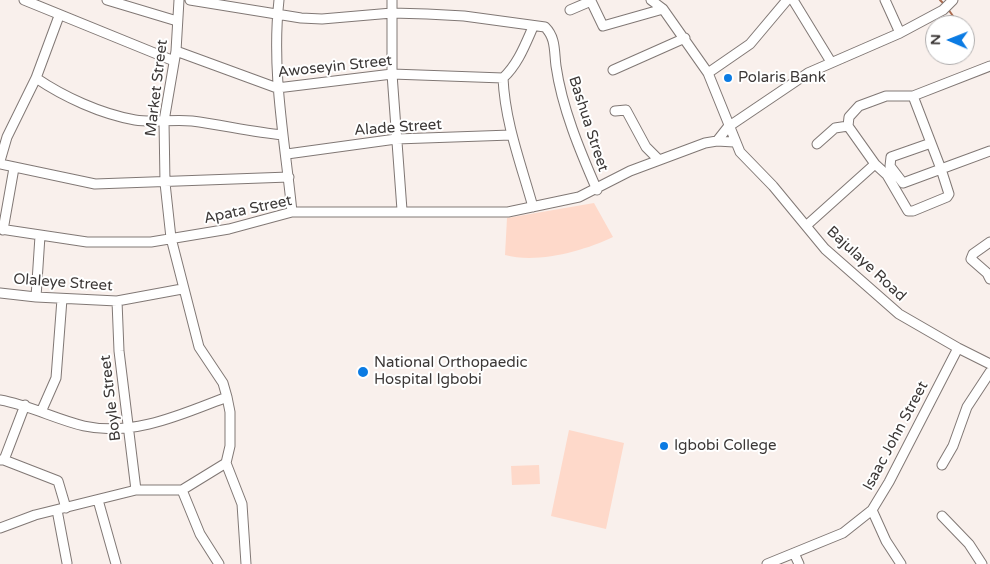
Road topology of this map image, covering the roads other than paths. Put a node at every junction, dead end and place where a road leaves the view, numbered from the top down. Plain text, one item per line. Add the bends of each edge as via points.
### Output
1 (24, 0) edge
2 (107, 0) edge
3 (179, 0) edge
4 (190, 0) edge
5 (279, 0) edge
6 (392, 0) edge
7 (651, 0) edge
8 (787, 0) edge
9 (793, 0) edge
10 (885, 0) edge
11 (947, 5) edge
12 (662, 9) junction
13 (570, 10) dead end
14 (392, 13) junction
15 (277, 15) junction
16 (59, 16) junction
17 (178, 22) junction
18 (533, 27) junction
19 (900, 33) junction
20 (684, 38) junction
21 (176, 51) junction
22 (174, 61) junction
23 (832, 62) junction
24 (990, 66) edge
25 (612, 70) dead end
26 (708, 73) junction
27 (392, 74) junction
28 (36, 78) junction
29 (503, 78) junction
30 (277, 88) junction
31 (913, 96) junction
32 (615, 111) dead end
33 (164, 121) junction
34 (848, 126) junction
35 (728, 127) junction
36 (283, 135) junction
37 (511, 135) junction
38 (3, 136) edge
39 (396, 139) junction
40 (717, 140) junction
41 (734, 142) junction
42 (931, 143) junction
43 (816, 144) dead end
44 (990, 151) edge
45 (286, 154) junction
46 (659, 160) junction
47 (0, 163) edge
48 (875, 164) junction
49 (14, 168) junction
50 (941, 169) junction
51 (289, 177) junction
52 (165, 182) junction
53 (594, 191) junction
54 (532, 207) junction
55 (402, 210) junction
56 (292, 212) junction
57 (807, 225) junction
58 (1, 230) edge
59 (40, 236) junction
60 (171, 238) junction
61 (990, 242) edge
62 (990, 279) edge
63 (182, 289) junction
64 (0, 293) edge
65 (36, 297) junction
66 (62, 299) junction
67 (117, 301) junction
68 (958, 348) junction
69 (990, 354) edge
70 (979, 358) junction
71 (990, 364) edge
72 (990, 372) edge
73 (227, 397) junction
74 (0, 400) edge
75 (25, 405) junction
76 (41, 412) junction
77 (128, 428) junction
78 (2, 460) edge
79 (226, 463) junction
80 (942, 465) dead end
81 (136, 490) junction
82 (182, 490) junction
83 (98, 500) junction
84 (66, 508) junction
85 (57, 510) junction
86 (872, 510) junction
87 (942, 516) dead end
88 (0, 528) edge
89 (794, 553) junction
90 (67, 563) edge
91 (116, 564) edge
92 (219, 564) edge
93 (246, 564) edge
94 (767, 564) edge
95 (798, 564) edge
96 (901, 564) edge
97 (982, 564) edge

1 - 16 street
2 - 17 street
3 - 17 street, Market Street
4 - 15 street
5 - 15 street
6 - 14 street
7 - 12 street, Bajulaye Road
8 - 26 street via 750,44
9 - 23 street
10 - 19 street
11 - 19 street
12 - 13 street via 603,26 591,1
12 - 20 street, Bajulaye Road
14 - 15 street via 322,19
14 - 18 street via 464,16
14 - 27 street
15 - 30 street
16 - 22 street
16 - 28 street
17 - 21 street, Market Street
18 - 29 street via 523,51
18 - 53 street, Bashua Street via 544,27 553,37 557,75
19 - 23 street
20 - 25 street
20 - 26 street, Bajulaye Road
21 - 22 street, Market Street
21 - 30 street, Awoseyin Street
22 - 33 street, Market Street
23 - 35 street via 788,86
24 - 31 street
26 - 35 street, Bajulaye Road
27 - 29 street, Awoseyin Street
27 - 30 street, Awoseyin Street
27 - 39 street
28 - 33 street via 52,89 107,113 135,120
28 - 38 street
29 - 37 street
30 - 36 street
31 - 34 street via 886,96 859,106 849,117
31 - 42 street
32 - 46 street via 626,110 646,146
33 - 36 street via 190,121
33 - 52 street, Market Street
34 - 43 street via 835,128
34 - 48 street
35 - 40 street
35 - 41 street, Bajulaye Road
36 - 45 street
37 - 39 street, Alade Street
37 - 54 street
38 - 47 street
39 - 45 street, Alade Street
39 - 55 street
40 - 41 street
40 - 46 street, Apata Street
41 - 57 street, Bajulaye Road
42 - 50 street
42 - 50 street via 891,156 890,166 903,183
44 - 50 street
45 - 51 street
46 - 53 street, Apata Street via 630,171
47 - 49 street
48 - 50 street via 887,175 908,211 947,197 949,190
48 - 57 street
49 - 52 street via 95,184
49 - 58 street
51 - 52 street
51 - 56 street
52 - 60 street, Market Street
53 - 54 street, Apata Street
54 - 55 street, Apata Street via 482,214
55 - 56 street, Apata Street via 344,214
56 - 60 street, Apata Street via 229,229
57 - 68 street, Bajulaye Road via 825,249 899,314
58 - 59 street, Apata Street
59 - 60 street, Apata Street via 88,242 150,242
59 - 65 street
60 - 63 street, Market Street
61 - 62 street via 971,259
63 - 67 street, Olaleye Street
63 - 73 street, Market Street via 199,347 224,383
64 - 65 street, Olaleye Street
65 - 66 street, Olaleye Street
66 - 67 street, Olaleye Street
66 - 76 street via 56,378
67 - 77 street, Boyle Street
68 - 70 street, Bajulaye Road
68 - 86 street, Isaac John Street via 884,493
69 - 70 street
70 - 71 street, Bajulaye Road
72 - 80 street via 967,408
73 - 77 street via 182,414
73 - 79 street, Market Street via 230,446
74 - 75 street
75 - 76 street
75 - 78 street
76 - 77 street via 84,426
77 - 81 street, Boyle Street
78 - 84 street via 58,481
79 - 82 street
79 - 93 street via 242,504
81 - 82 street
81 - 83 street
82 - 92 street via 200,534
83 - 84 street
83 - 91 street
84 - 85 street
85 - 88 street
85 - 90 street
86 - 89 street, Isaac John Street via 843,533
86 - 96 street
87 - 97 street via 969,544
89 - 94 street, Isaac John Street
89 - 95 street

